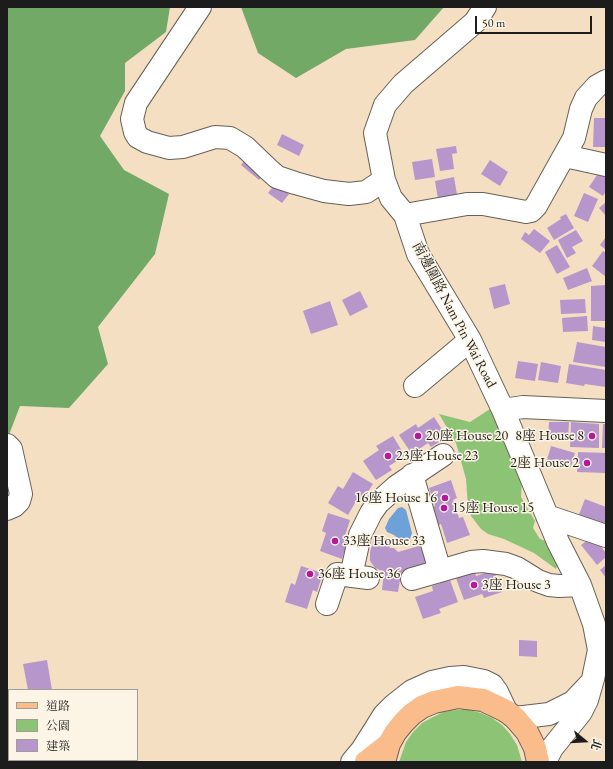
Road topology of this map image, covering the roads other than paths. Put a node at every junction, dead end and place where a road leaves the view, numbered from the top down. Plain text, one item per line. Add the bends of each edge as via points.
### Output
1 (200, 7) edge
2 (485, 7) edge
3 (606, 81) edge
4 (565, 156) junction
5 (606, 165) edge
6 (384, 180) junction
7 (405, 215) junction
8 (470, 340) junction
9 (415, 386) dead end
10 (503, 410) junction
11 (606, 411) edge
12 (7, 445) edge
13 (443, 455) dead end
14 (412, 475) junction
15 (7, 509) edge
16 (547, 516) junction
17 (606, 536) edge
18 (440, 571) junction
19 (412, 579) dead end
20 (580, 585) junction
21 (327, 604) dead end
22 (602, 649) edge
23 (593, 679) junction
24 (511, 714) junction
25 (387, 753) edge
26 (352, 762) edge
27 (366, 762) edge
28 (538, 762) edge
29 (545, 762) edge

1 - 6 street via 136,103 132,119 138,136 147,142 170,148 215,137 230,138 245,147 277,176 324,191 349,194 366,192
2 - 6 street, 南邊圍路 Nam Pin Wai Road via 475,22 403,84 385,105 375,133
3 - 4 street via 597,86 586,98 574,138
4 - 5 street
4 - 7 street via 531,211 467,204
6 - 7 street, 南邊圍路 Nam Pin Wai Road via 392,198
7 - 8 street, 南邊圍路 Nam Pin Wai Road via 418,254
8 - 9 street
8 - 10 street, 南邊圍路 Nam Pin Wai Road
10 - 11 street via 523,407
10 - 16 street, 南邊圍路 Nam Pin Wai Road
12 - 15 street via 11,449 21,494 19,501
13 - 14 street
14 - 18 street
14 - 21 street via 387,494 371,513 360,535 359,577 337,574
16 - 17 street
16 - 20 street, 南邊圍路 Nam Pin Wai Road
18 - 19 street
18 - 20 street via 471,562 495,562 517,568 548,585
20 - 22 street, 南邊圍路 Nam Pin Wai Road
22 - 23 street, 南邊圍路 Nam Pin Wai Road
23 - 24 street, 南邊圍路 Nam Pin Wai Road via 573,702 549,714
23 - 29 street, 南邊圍路 Nam Pin Wai Road via 581,712 552,748
24 - 25 main road via 471,697 446,698 417,711 403,723 395,733
24 - 26 street via 492,685 464,678 432,682 412,690 393,706
24 - 28 main road via 527,732
25 - 27 main road

